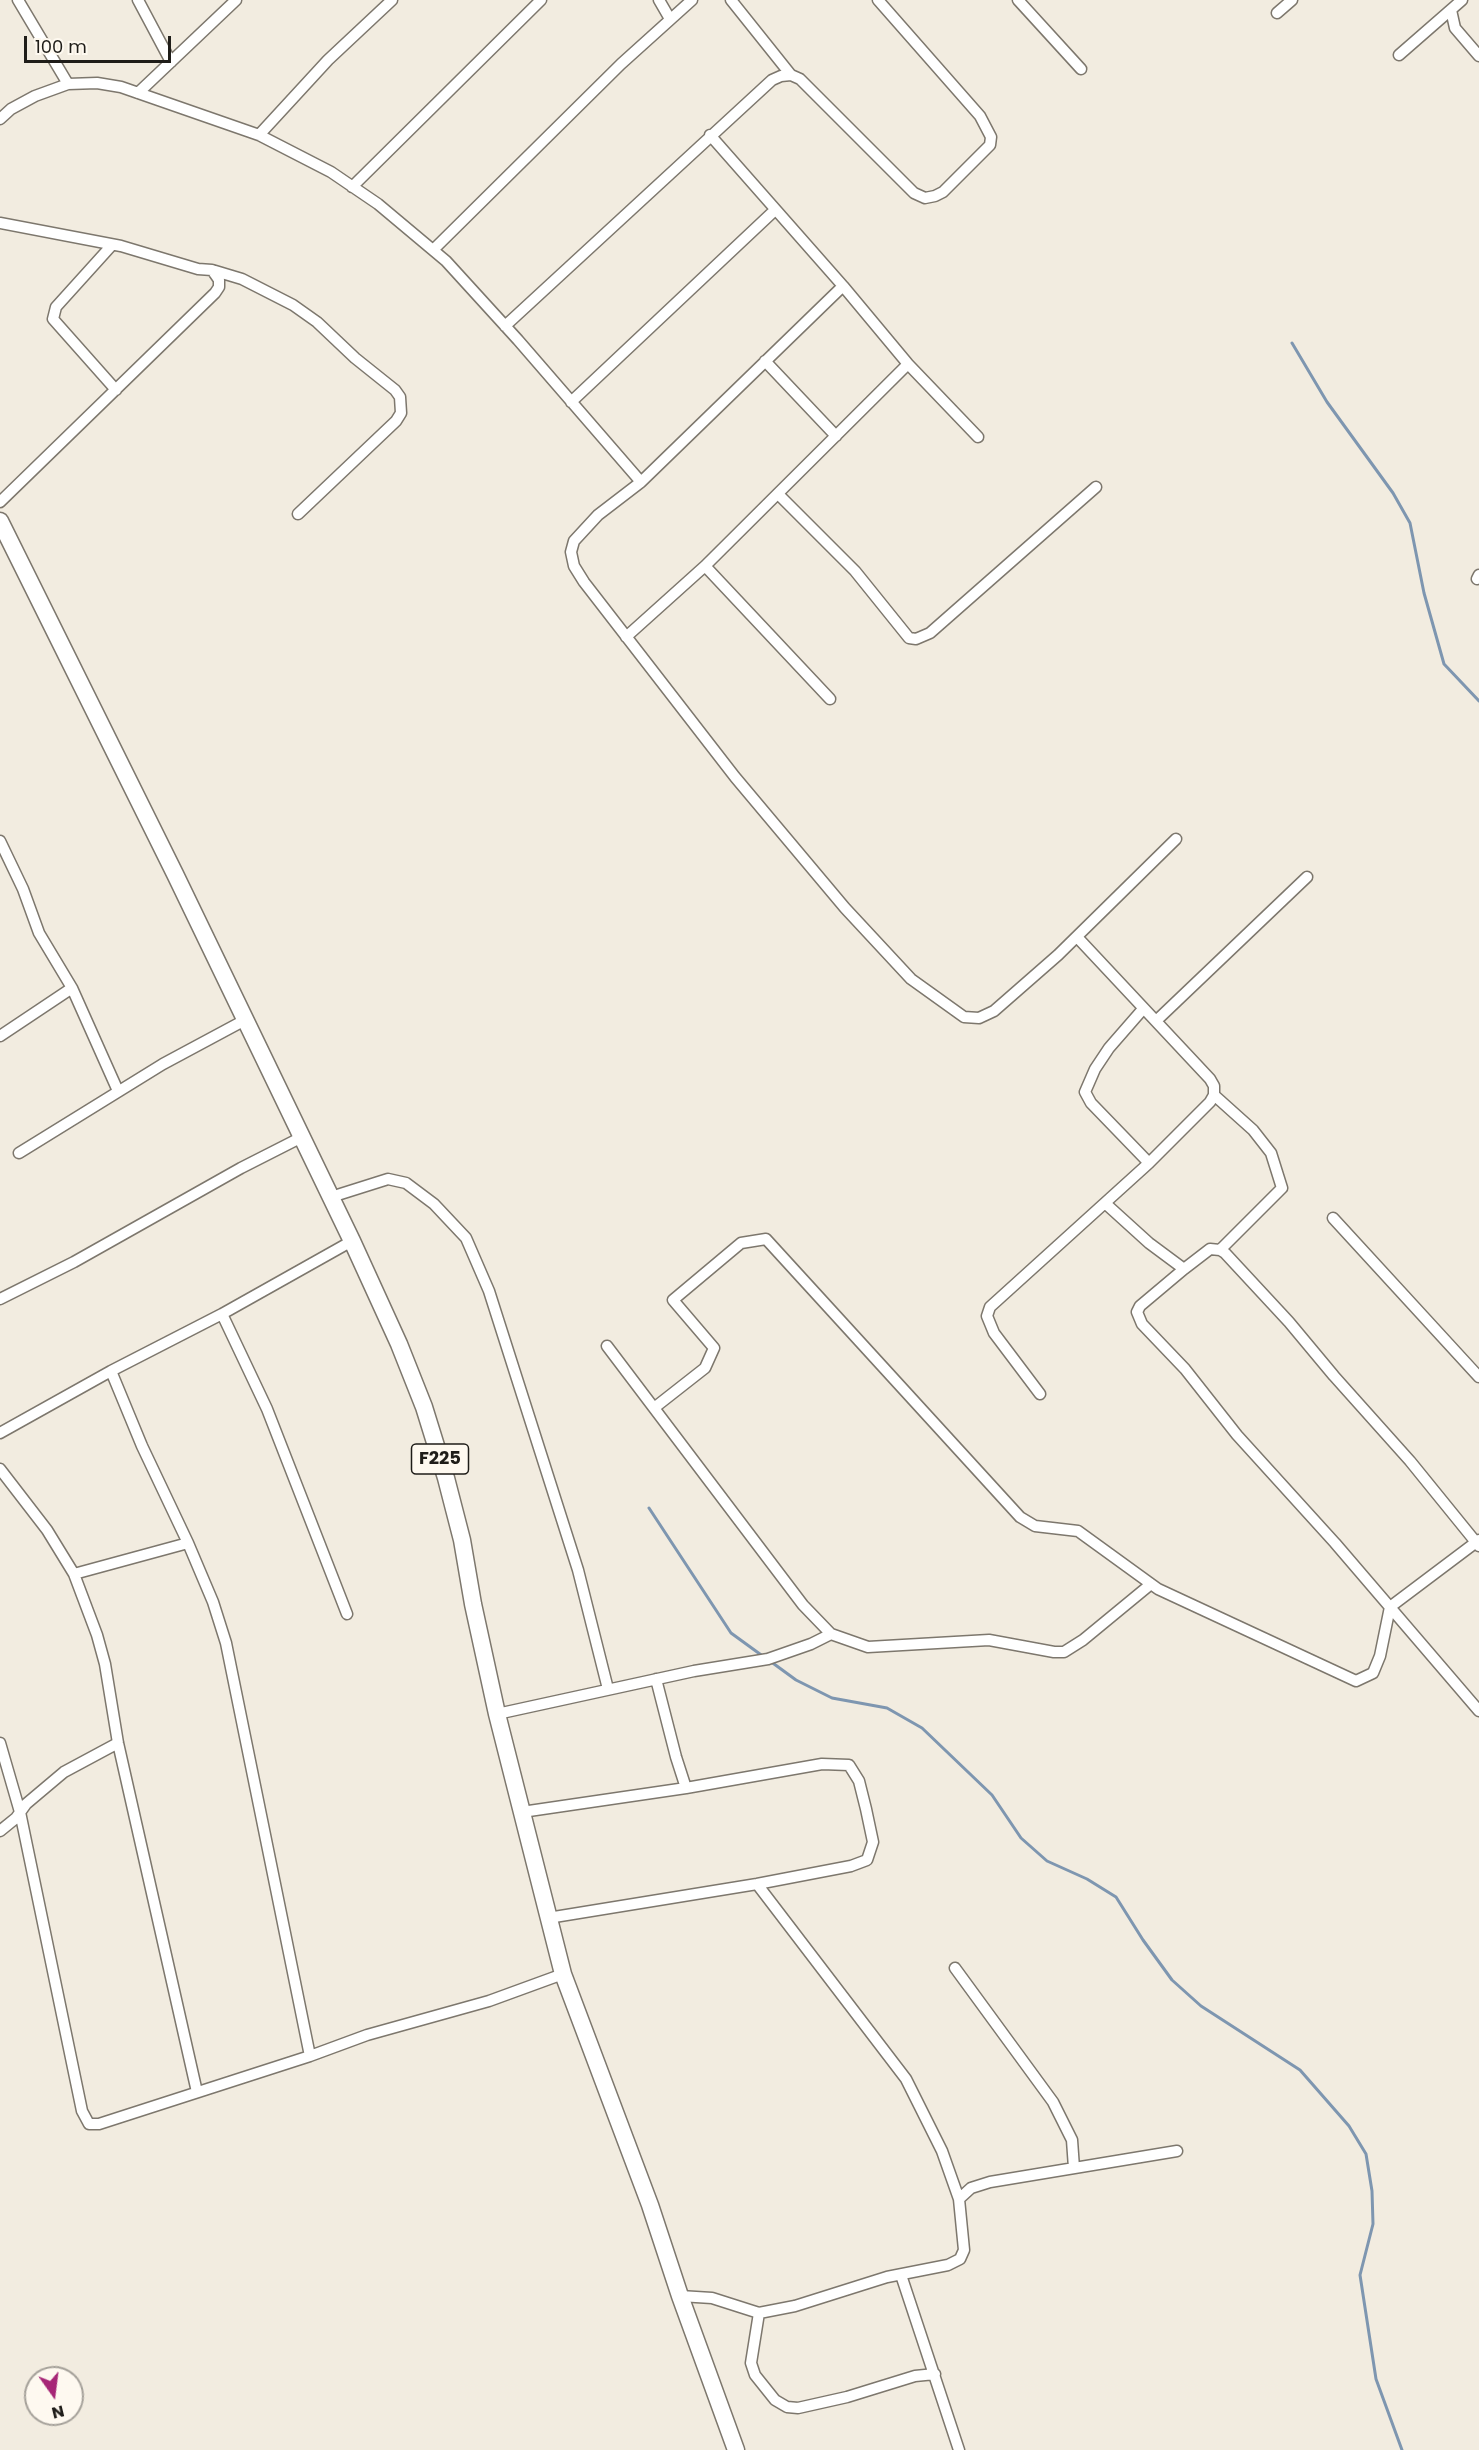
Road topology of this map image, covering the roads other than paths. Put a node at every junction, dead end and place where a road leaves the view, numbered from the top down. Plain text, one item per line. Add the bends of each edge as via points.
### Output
1 (18, 0) edge
2 (138, 0) edge
3 (236, 0) edge
4 (392, 0) edge
5 (542, 0) edge
6 (659, 0) edge
7 (692, 0) edge
8 (731, 0) edge
9 (878, 0) edge
10 (1018, 0) edge
11 (1292, 0) edge
12 (1462, 0) edge
13 (226, 5) edge
14 (1451, 10) junction
15 (1277, 13) dead end
16 (670, 19) junction
17 (1399, 55) dead end
18 (1479, 56) edge
19 (171, 62) junction
20 (1081, 69) dead end
21 (791, 75) junction
22 (68, 84) junction
23 (138, 93) junction
24 (0, 119) edge
25 (259, 135) junction
26 (710, 135) junction
27 (352, 187) junction
28 (775, 210) junction
29 (0, 224) edge
30 (112, 245) junction
31 (433, 250) junction
32 (212, 270) junction
33 (843, 286) junction
34 (505, 326) junction
35 (765, 361) junction
36 (908, 364) junction
37 (116, 390) junction
38 (571, 402) junction
39 (836, 436) junction
40 (978, 437) dead end
41 (641, 482) junction
42 (1096, 487) dead end
43 (778, 494) junction
44 (0, 502) edge
45 (298, 514) dead end
46 (0, 521) edge
47 (705, 566) junction
48 (626, 637) junction
49 (830, 699) dead end
50 (1176, 839) dead end
51 (0, 841) edge
52 (1307, 877) dead end
53 (1077, 937) junction
54 (72, 988) junction
55 (1143, 1009) junction
56 (245, 1020) junction
57 (1156, 1021) junction
58 (0, 1036) edge
59 (118, 1091) junction
60 (1214, 1095) junction
61 (302, 1137) junction
62 (20, 1153) dead end
63 (1149, 1163) junction
64 (331, 1197) junction
65 (1106, 1204) junction
66 (1333, 1218) dead end
67 (352, 1241) junction
68 (1220, 1250) junction
69 (1184, 1269) junction
70 (0, 1299) edge
71 (222, 1314) junction
72 (607, 1346) dead end
73 (111, 1371) junction
74 (1479, 1377) edge
75 (1040, 1394) dead end
76 (654, 1408) junction
77 (0, 1433) edge
78 (0, 1468) edge
79 (188, 1543) junction
80 (1478, 1543) edge
81 (74, 1574) junction
82 (1151, 1584) junction
83 (1390, 1607) junction
84 (347, 1614) dead end
85 (831, 1634) junction
86 (656, 1679) junction
87 (608, 1689) junction
88 (1479, 1711) edge
89 (497, 1714) junction
90 (0, 1743) edge
91 (118, 1743) junction
92 (686, 1788) junction
93 (20, 1812) junction
94 (522, 1812) junction
95 (0, 1832) edge
96 (757, 1884) junction
97 (548, 1918) junction
98 (955, 1968) dead end
99 (563, 1974) junction
100 (310, 2056) junction
101 (197, 2092) junction
102 (1177, 2151) dead end
103 (1074, 2168) junction
104 (959, 2199) junction
105 (901, 2275) junction
106 (680, 2296) junction
107 (759, 2313) junction
108 (935, 2374) junction
109 (736, 2450) edge
110 (959, 2450) edge

1 - 22 street
2 - 19 street
3 - 13 street
4 - 25 street via 328,60
5 - 27 street
6 - 16 street
7 - 16 street
8 - 21 street
9 - 21 street via 980,117 991,136 990,145 943,192 925,198 914,193 800,79
10 - 20 street
11 - 15 street
12 - 14 street
13 - 19 street
14 - 17 street
14 - 18 street via 1455,28
16 - 31 street
19 - 23 street
21 - 26 street via 772,80
22 - 23 street via 97,83
22 - 24 street via 34,96
23 - 25 street
25 - 27 street
26 - 28 street
26 - 34 street
27 - 31 street
28 - 33 street
28 - 38 street
29 - 30 street
30 - 32 street
30 - 37 street via 56,307 53,319
31 - 34 street
32 - 37 street via 219,287
32 - 45 street via 242,279 293,305 400,398 401,413 396,421
33 - 35 street
33 - 36 street
34 - 38 street
35 - 39 street
35 - 41 street
36 - 39 street
36 - 40 street
37 - 44 street
38 - 41 street
39 - 43 street
41 - 48 street via 598,515 574,541 571,552 574,566
42 - 43 street via 930,633 916,639 909,638 855,571
43 - 47 street
46 - 56 main road, F225
47 - 48 street
47 - 49 street
48 - 53 street via 735,777 845,908 911,979 964,1017 979,1018 994,1011
50 - 53 street
51 - 54 street via 39,933
52 - 57 street
53 - 55 street
54 - 58 street
54 - 59 street
55 - 57 street
55 - 63 street via 1109,1048 1085,1092
56 - 59 street
56 - 61 main road, F225
57 - 60 street via 1210,1079
59 - 62 street
60 - 63 street
60 - 68 street via 1253,1130 1271,1153 1282,1188
61 - 64 main road, F225
61 - 70 street
63 - 65 street
64 - 67 main road, F225
64 - 87 street via 388,1179 406,1183 435,1204 466,1238 489,1291 567,1537
65 - 69 street
65 - 75 street via 990,1307 987,1316 994,1333
66 - 74 street
67 - 71 street
67 - 89 main road, F225 via 424,1407 446,1478
68 - 69 street via 1210,1250
68 - 80 street via 1289,1322
69 - 83 street via 1140,1306 1138,1318
71 - 73 street
71 - 84 street via 267,1409
72 - 76 street
73 - 77 street
73 - 79 street
76 - 82 street via 705,1368 714,1348 673,1300 741,1243 766,1239 1020,1517 1035,1526 1078,1531
76 - 85 street via 803,1605
78 - 81 street via 47,1530
79 - 81 street
79 - 100 street via 226,1643
80 - 83 street
81 - 91 street via 105,1664
82 - 83 street via 1356,1681 1373,1673
82 - 85 street via 1064,1652 989,1640 868,1647
83 - 88 street
85 - 86 street via 768,1659
86 - 87 street
86 - 92 street
87 - 89 street
89 - 94 main road, F225
90 - 93 street
91 - 93 street via 64,1772
91 - 101 street
92 - 94 street
92 - 96 street via 822,1764 849,1765 859,1781 873,1842 867,1860
93 - 95 street
93 - 101 street via 82,2111 89,2124
94 - 97 main road, F225
96 - 97 street
96 - 104 street via 906,2079 942,2151
97 - 99 main road, F225
98 - 103 street via 1053,2102 1072,2140
99 - 100 street
99 - 106 main road, F225
100 - 101 street
102 - 103 street
103 - 104 street via 990,2182 970,2188
104 - 105 street via 964,2250 960,2259
105 - 107 street
105 - 108 street
106 - 107 street via 712,2298
106 - 109 main road, F225
107 - 108 street via 751,2363 775,2400 787,2407 848,2397 915,2376
108 - 110 street

